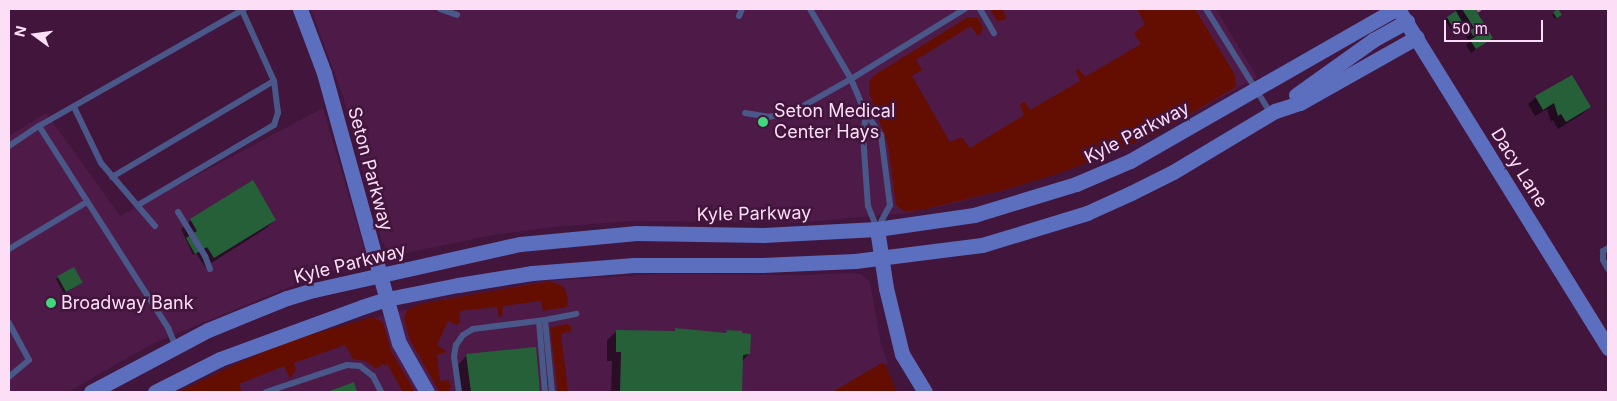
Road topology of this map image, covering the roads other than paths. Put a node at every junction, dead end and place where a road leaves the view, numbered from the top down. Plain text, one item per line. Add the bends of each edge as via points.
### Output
1 (244, 9) edge
2 (300, 9) edge
3 (440, 9) edge
4 (742, 9) edge
5 (810, 9) edge
6 (966, 9) edge
7 (980, 9) edge
8 (1206, 9) edge
9 (1397, 9) edge
10 (457, 15) dead end
11 (739, 16) dead end
12 (1407, 21) junction
13 (994, 33) dead end
14 (1417, 37) junction
15 (851, 79) junction
16 (274, 81) junction
17 (1255, 90) junction
18 (74, 107) junction
19 (1273, 112) junction
20 (745, 113) dead end
21 (866, 114) junction
22 (39, 126) junction
23 (9, 146) edge
24 (112, 176) junction
25 (87, 202) junction
26 (138, 205) junction
27 (178, 212) dead end
28 (155, 226) dead end
29 (877, 230) junction
30 (1608, 248) edge
31 (9, 249) edge
32 (880, 259) junction
33 (210, 269) dead end
34 (1608, 269) edge
35 (380, 275) junction
36 (387, 299) junction
37 (576, 314) dead end
38 (542, 321) junction
39 (9, 323) edge
40 (9, 337) edge
41 (17, 339) junction
42 (176, 347) junction
43 (1608, 348) edge
44 (9, 377) edge
45 (91, 392) edge
46 (155, 392) edge
47 (266, 392) edge
48 (381, 392) edge
49 (427, 392) edge
50 (459, 392) edge
51 (545, 392) edge
52 (552, 392) edge
53 (925, 392) edge

1 - 16 lane
1 - 18 lane
2 - 35 street, Seton Parkway via 324,73
3 - 10 lane
4 - 11 lane
5 - 15 lane
6 - 15 lane
7 - 13 lane
8 - 17 lane
9 - 12 street, Dacy Lane
9 - 17 street, Kyle Parkway
12 - 14 street, Dacy Lane
12 - 19 street via 1388,29 1333,66
14 - 19 street via 1300,103
14 - 43 street, Dacy Lane
15 - 20 lane via 784,115 768,117
15 - 21 lane
16 - 24 lane
16 - 26 lane via 278,114 274,124
17 - 19 lane
17 - 29 street, Kyle Parkway via 1138,157 1076,184 974,215
18 - 22 lane
18 - 24 lane via 101,163
19 - 32 street via 1173,172 1087,213 982,245
21 - 29 lane via 863,135 868,206
21 - 29 lane via 881,135 890,205
22 - 23 lane
22 - 25 lane
24 - 26 lane
25 - 31 lane
25 - 42 lane via 168,328
26 - 28 lane
27 - 33 lane
29 - 32 street
29 - 35 street, Kyle Parkway via 762,235 636,233 520,244
30 - 34 lane via 1604,251 1603,260
32 - 36 street via 762,266 634,265 552,272
32 - 53 street via 902,354
35 - 36 street, Seton Parkway
35 - 42 street, Kyle Parkway via 287,298 208,330
36 - 46 street via 220,359
36 - 49 street, Seton Parkway via 399,344
37 - 38 lane
38 - 50 lane via 473,329 464,335 456,345 454,358
38 - 51 lane
38 - 52 lane
39 - 41 lane
40 - 41 lane
41 - 44 lane via 28,360
42 - 45 street, Kyle Parkway
47 - 48 lane via 347,366 360,366 373,376

